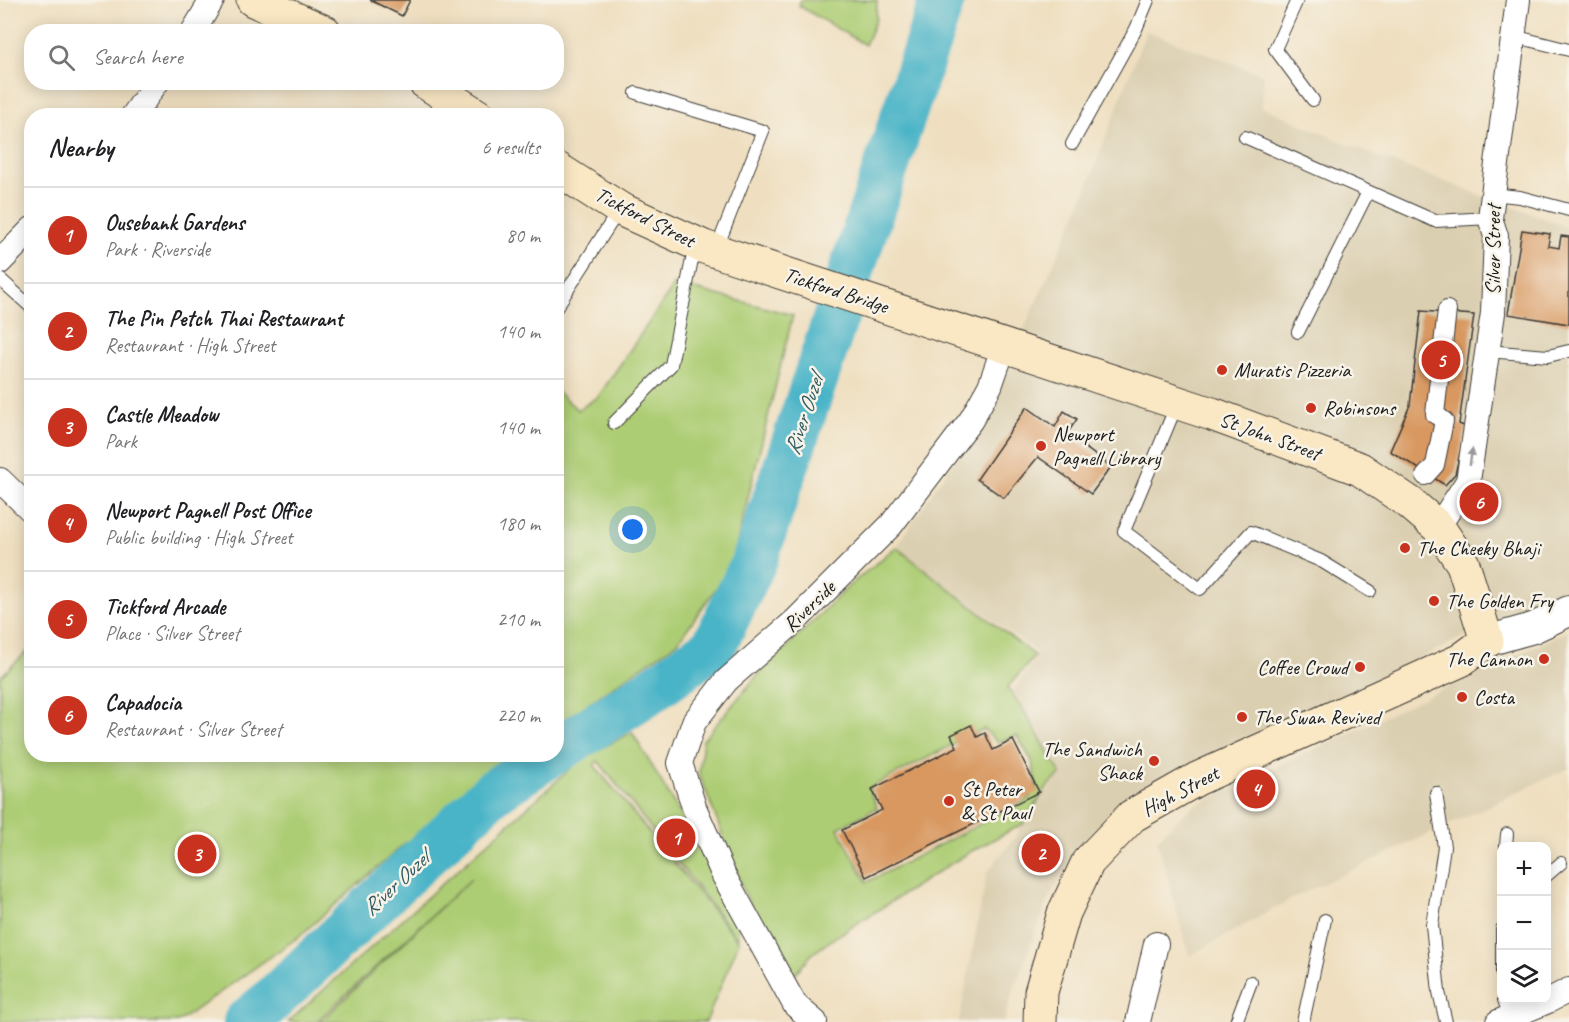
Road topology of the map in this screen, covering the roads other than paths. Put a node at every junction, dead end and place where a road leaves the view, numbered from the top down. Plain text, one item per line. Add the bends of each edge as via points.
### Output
1 (212, 0) edge
2 (253, 0) edge
3 (1148, 0) edge
4 (1296, 0) edge
5 (1518, 0) edge
6 (198, 24) edge
7 (307, 24) edge
8 (1513, 36) junction
9 (1569, 50) edge
10 (151, 90) edge
11 (437, 90) edge
12 (636, 93) dead end
13 (1313, 100) dead end
14 (139, 108) edge
15 (466, 108) edge
16 (1245, 137) dead end
17 (1072, 144) dead end
18 (564, 173) edge
19 (1368, 192) junction
20 (1492, 194) junction
21 (620, 209) junction
22 (1569, 210) edge
23 (1490, 218) junction
24 (24, 237) edge
25 (705, 247) junction
26 (0, 262) edge
27 (0, 279) edge
28 (564, 296) edge
29 (24, 301) edge
30 (1447, 310) dead end
31 (1298, 332) dead end
32 (968, 333) joint
33 (1004, 346) junction
34 (1487, 351) junction
35 (1569, 351) edge
36 (1178, 403) junction
37 (614, 423) dead end
38 (1425, 476) dead end
39 (0, 480) edge
40 (24, 503) edge
41 (1438, 527) junction
42 (1370, 591) dead end
43 (1569, 611) edge
44 (1487, 641) junction
45 (1436, 793) dead end
46 (1561, 863) dead end
47 (1551, 872) edge
48 (1325, 920) dead end
49 (1156, 944) dead end
50 (1251, 982) dead end
51 (1569, 990) edge
52 (1551, 997) edge
53 (1531, 1004) edge
54 (1504, 1013) edge
55 (815, 1022) edge
56 (1040, 1022) edge
57 (1138, 1022) edge
58 (1236, 1022) edge
59 (1303, 1022) edge
60 (1446, 1022) edge

1 - 6 street
2 - 7 main road
3 - 17 lane
4 - 13 lane via 1275,49
5 - 8 street, Silver Street
8 - 9 lane
8 - 20 street, Silver Street
10 - 14 street
11 - 15 main road
12 - 25 lane via 763,131
16 - 19 lane
18 - 21 main road, Tickford Street
19 - 23 lane via 1435,221
19 - 31 lane
20 - 22 lane
20 - 23 street, Silver Street
21 - 25 main road, Tickford Street
21 - 28 lane
23 - 34 street, Silver Street via 1496,236 1493,313
24 - 26 street
25 - 32 main road, Tickford Bridge
25 - 37 lane via 671,365
27 - 29 lane
30 - 38 street via 1435,414 1444,421 1435,465
32 - 33 main road, St John Street
33 - 36 main road, St John Street
33 - 55 street, Riverside via 990,386 971,420 891,525 796,620 726,681 694,722 680,763 724,876 795,1005
34 - 35 lane via 1548,356
41 -> 34 street, Silver Street via 1468,481
36 - 41 main road, St John Street via 1360,469
36 - 42 lane via 1124,531 1200,589 1251,532 1321,561
39 - 40 street
41 - 44 main road, St John Street via 1463,564
43 - 44 street, High Street via 1533,628
44 - 56 main road, High Street via 1461,660 1197,779 1132,816 1089,862 1064,913 1041,992
45 - 60 lane via 1444,847 1432,925
46 - 47 lane
48 - 59 lane
49 - 57 street
50 - 58 lane
51 - 52 street
53 - 54 street

